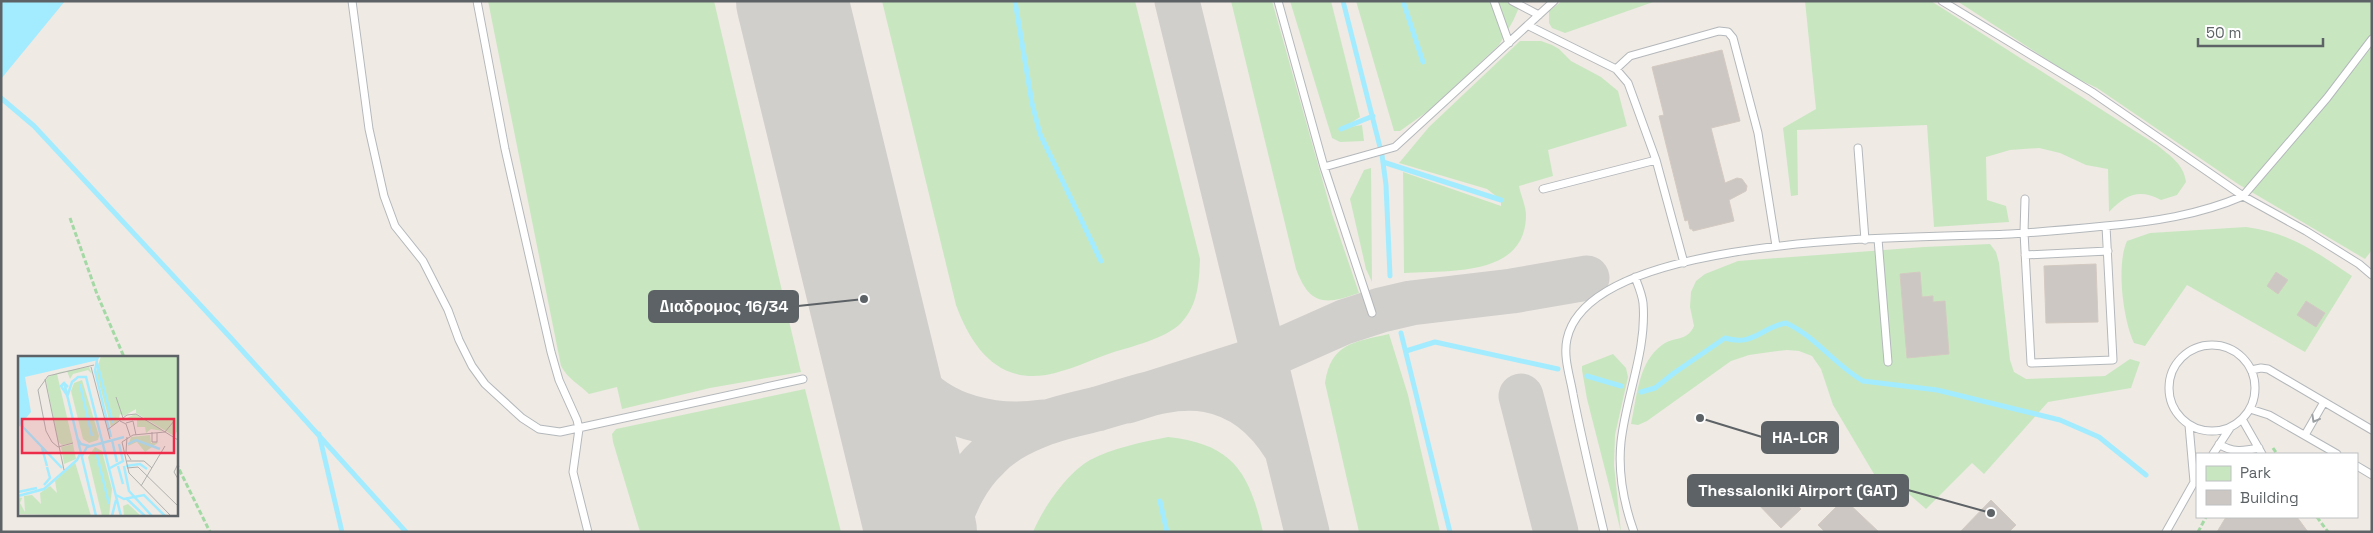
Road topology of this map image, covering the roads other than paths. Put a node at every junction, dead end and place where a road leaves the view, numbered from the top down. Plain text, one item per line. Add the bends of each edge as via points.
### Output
1 (352, 1) edge
2 (477, 1) edge
3 (1278, 1) edge
4 (1494, 1) edge
5 (1512, 1) edge
6 (1541, 1) edge
7 (1554, 1) edge
8 (1942, 1) edge
9 (1545, 9) junction
10 (1539, 15) junction
11 (1529, 26) junction
12 (2372, 39) edge
13 (1509, 43) junction
14 (1616, 69) junction
15 (1858, 148) dead end
16 (1656, 160) junction
17 (1324, 167) junction
18 (1543, 189) dead end
19 (2243, 196) junction
20 (2025, 199) dead end
21 (2106, 226) junction
22 (2024, 232) junction
23 (1878, 239) junction
24 (1864, 240) junction
25 (1776, 246) junction
26 (2108, 251) junction
27 (2025, 255) junction
28 (1684, 263) junction
29 (2370, 271) edge
30 (1635, 277) junction
31 (1372, 313) dead end
32 (1888, 362) dead end
33 (2251, 370) junction
34 (803, 379) dead end
35 (2324, 402) junction
36 (2250, 409) junction
37 (2242, 420) junction
38 (2189, 425) junction
39 (2230, 428) junction
40 (579, 429) junction
41 (2372, 430) edge
42 (2305, 436) junction
43 (2219, 444) junction
44 (2260, 451) edge
45 (2214, 453) edge
46 (2335, 453) edge
47 (2358, 467) edge
48 (2372, 474) edge
49 (2195, 480) edge
50 (588, 532) edge
51 (1604, 532) edge
52 (1634, 532) edge
53 (2166, 532) edge

1 - 40 lane via 369,129 384,196 395,226 424,262 472,366 491,390 539,429 560,432
2 - 40 lane via 505,149 551,352
3 - 17 lane
4 - 13 lane
5 - 10 lane
6 - 9 lane
7 - 9 lane
8 - 19 lane via 2092,92
9 - 10 lane
10 - 11 lane
11 - 13 lane
11 - 14 lane
12 - 19 lane via 2327,98
13 - 17 lane via 1395,147
14 - 16 lane via 1628,83
14 - 25 lane via 1630,56 1719,31 1728,32 1733,38 1758,133
15 - 24 lane
16 - 18 lane
16 - 28 lane
17 - 31 lane
19 - 21 lane via 2173,218
19 - 29 lane
20 - 22 lane
21 - 22 lane
21 - 26 lane
22 - 23 lane
22 - 27 lane
23 - 24 lane
23 - 32 lane
24 - 25 lane
25 - 28 lane
26 - 27 lane
26 - 27 lane via 2113,360 2031,363
28 - 30 lane
30 - 51 lane via 1610,288 1586,305 1567,339 1567,359 1578,423
30 - 52 lane via 1643,302 1643,332 1620,456 1627,512
33 - 35 lane via 2268,369
33 - 36 lane via 2255,390
33 - 38 lane via 2241,357 2227,348 2202,347 2187,354 2172,373 2169,390 2173,406
34 - 40 lane
35 - 41 lane
35 -> 42 lane
36 - 37 lane
36 - 42 lane via 2269,415
37 - 39 lane
37 - 44 lane
38 - 39 lane via 2209,431
38 - 49 lane
39 - 43 lane
40 - 50 lane via 573,472
42 - 46 lane
43 - 44 lane via 2228,450
43 - 45 lane
47 - 48 lane
49 - 53 lane

